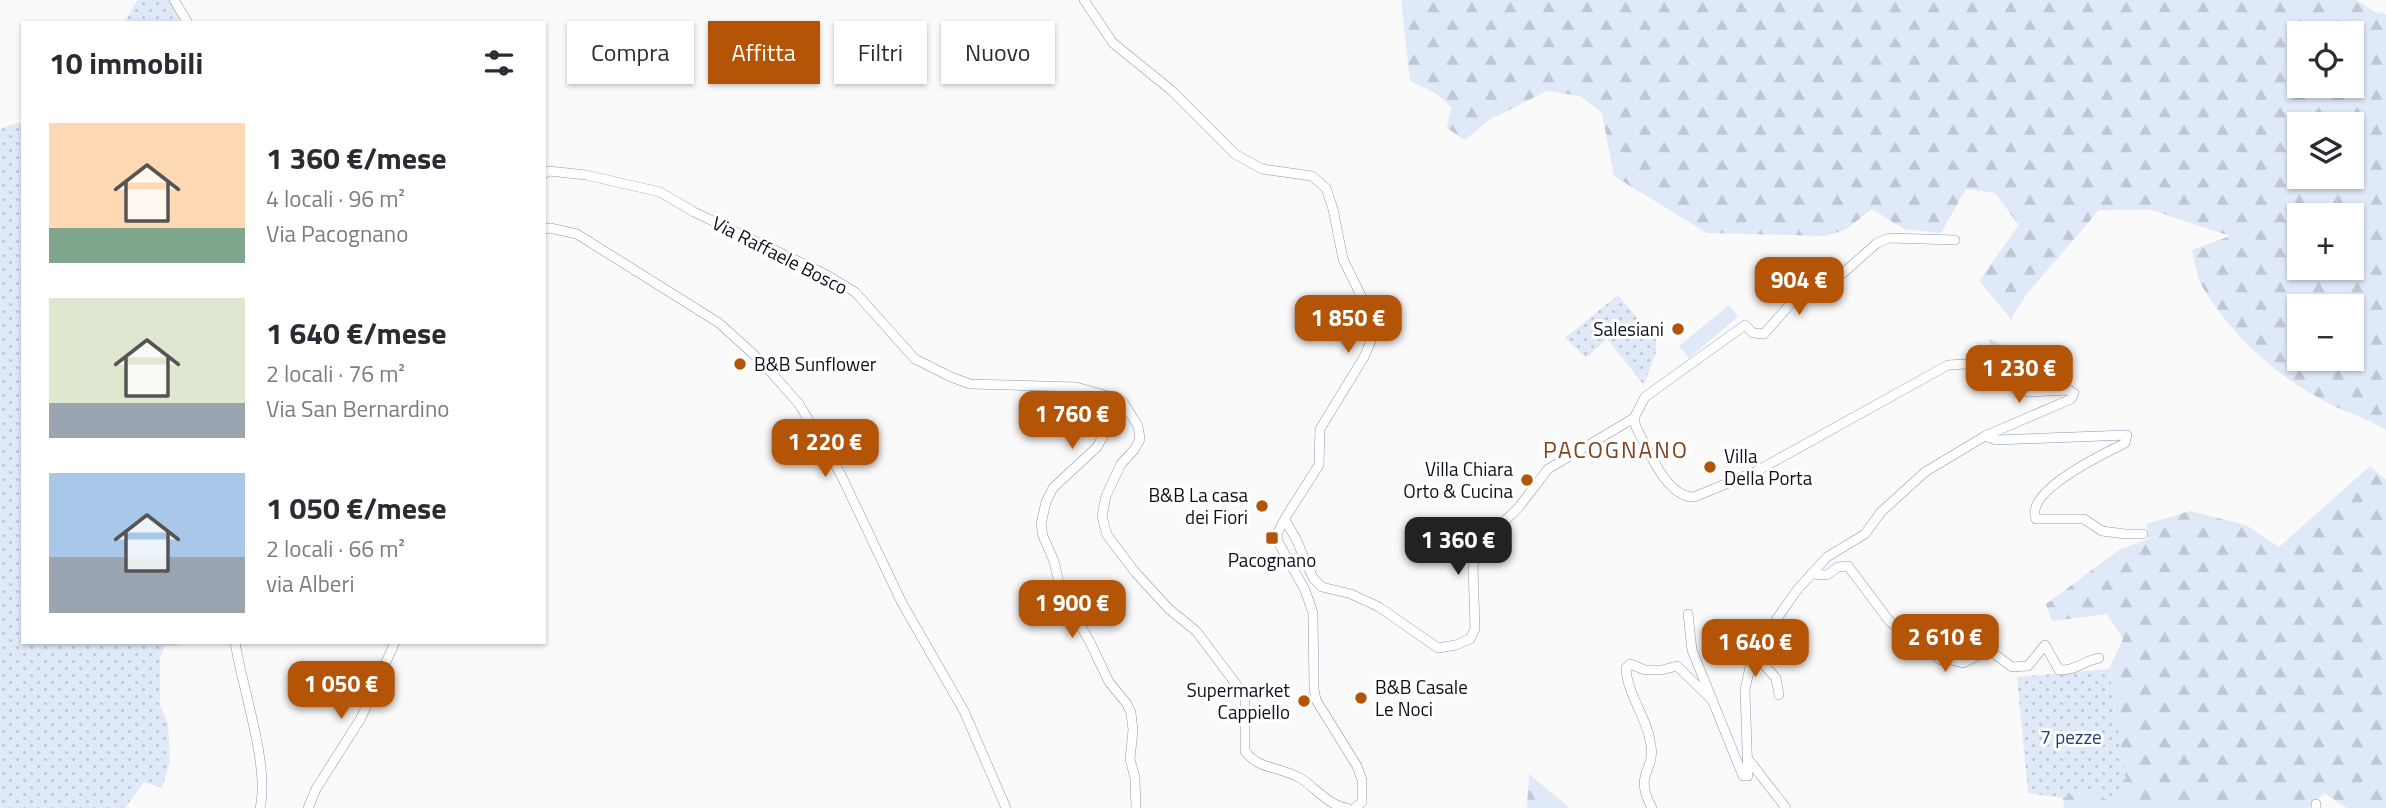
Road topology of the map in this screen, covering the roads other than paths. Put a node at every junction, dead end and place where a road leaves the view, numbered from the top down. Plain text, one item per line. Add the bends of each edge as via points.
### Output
1 (174, 0) edge
2 (1084, 0) edge
3 (187, 21) edge
4 (546, 173) edge
5 (546, 229) edge
6 (1955, 240) dead end
7 (1112, 397) junction
8 (1634, 418) junction
9 (1984, 436) junction
10 (1285, 520) junction
11 (2143, 534) dead end
12 (1811, 574) junction
13 (1688, 614) dead end
14 (235, 644) edge
15 (393, 644) edge
16 (1753, 653) junction
17 (2099, 659) dead end
18 (1779, 695) dead end
19 (1711, 699) junction
20 (1747, 757) junction
21 (1361, 806) edge
22 (260, 808) edge
23 (308, 808) edge
24 (1006, 808) edge
25 (1136, 808) edge
26 (1348, 808) edge
27 (1652, 808) edge
28 (1786, 808) edge

1 - 3 street
2 - 10 street via 1113,43 1171,90 1236,154 1262,169 1311,176 1326,188 1343,260 1366,306 1371,341 1320,429 1319,465
4 - 7 street, Via Raffaele Bosco via 586,175 660,192 827,275 855,292 915,359 951,377 970,384 1076,387
5 - 24 street via 577,234 719,323 799,404 964,711
6 - 8 street via 1889,238 1842,274 1814,277 1764,334 1753,333 1745,325 1645,397
7 - 25 street via 1107,428 1097,447 1053,488 1041,524 1072,612 1109,682 1128,704
7 - 26 street, Via Raffaele Bosco via 1123,402 1135,419 1140,439 1121,464 1106,496 1102,516 1107,535 1160,600 1196,631 1245,696 1245,751 1250,758 1300,778
8 - 9 street via 1668,485 1694,497 1755,472 1948,365 1966,364 2028,392 2074,393 2071,399
8 - 10 street via 1548,469 1519,507 1478,547 1473,566 1475,629 1470,639 1456,645 1438,648 1379,607 1322,587 1313,578
9 - 11 street via 1996,440 2127,435 2125,443 2051,488 2036,502 2034,514 2036,519 2084,519 2102,531
9 - 12 street via 1925,472 1881,512 1865,534 1827,557
10 - 21 street via 1278,540 1305,590 1312,614 1316,700 1357,766 1362,780
12 - 16 street
12 - 17 street via 1827,575 1848,566 1890,622 1941,660 1963,663 1989,650 2012,667 2028,666 2045,645 2059,670 2075,670 2086,661
13 - 19 street via 1692,650
14 - 22 street via 259,757
15 - 23 street via 360,718
16 - 18 street via 1776,678
16 - 20 street via 1745,690
19 - 20 street via 1743,776 1748,776
19 - 27 street via 1676,666 1645,670 1630,664 1626,668 1652,749 1643,786
20 - 28 street

